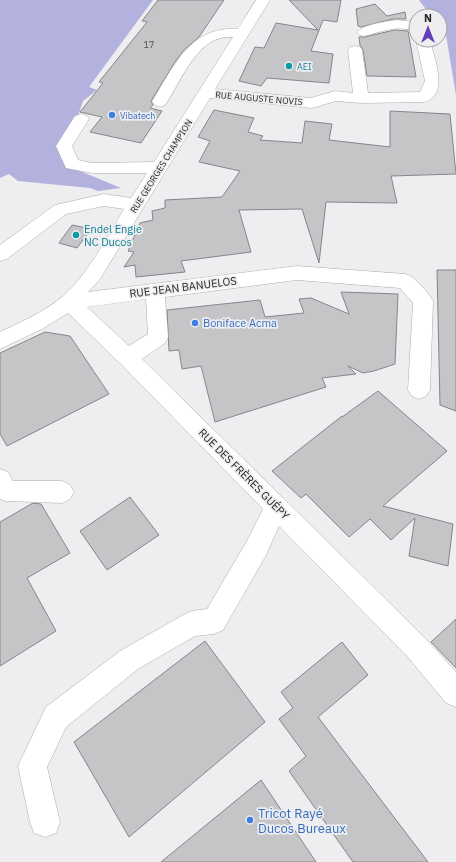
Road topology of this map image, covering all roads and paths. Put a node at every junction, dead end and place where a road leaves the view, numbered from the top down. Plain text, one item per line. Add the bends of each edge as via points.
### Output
1 (263, 0) edge
2 (408, 25) edge
3 (364, 32) dead end
4 (242, 33) junction
5 (425, 48) edge
6 (355, 50) dead end
7 (206, 93) junction
8 (361, 98) junction
9 (160, 102) dead end
10 (81, 119) dead end
11 (160, 167) junction
12 (137, 205) junction
13 (0, 254) edge
14 (155, 290) junction
15 (69, 302) junction
16 (0, 341) edge
17 (128, 358) junction
18 (419, 390) dead end
19 (0, 479) edge
20 (62, 492) dead end
21 (276, 506) junction
22 (456, 693) edge
23 (45, 822) dead end

1 - 4 street, RUE GEORGES CHAMPION
2 - 3 street via 384,26
4 - 7 street, RUE GEORGES CHAMPION
4 - 9 street via 221,32 209,36 193,50
5 - 8 street via 432,81 429,93 424,97
6 - 8 street
7 - 8 street, RUE AUGUSTE NOVIS via 312,103 335,96
7 - 11 street, RUE GEORGES CHAMPION
10 - 11 street via 64,146 72,164 92,168
11 - 12 street, RUE GEORGES CHAMPION
12 - 13 street via 104,200 61,209
12 - 15 street, RUE GEORGES CHAMPION via 93,274
14 - 15 street, RUE JEAN BANUELOS
14 - 17 street via 158,337
14 - 18 street, RUE JEAN BANUELOS via 298,273 406,281 423,301
15 - 16 street, RUE GEORGES CHAMPION via 35,324
15 - 17 street, RUE DES FRÈRES GUÉPY
17 - 21 street, RUE DES FRÈRES GUÉPY
19 - 20 street via 6,491
21 - 22 street, RUE DES FRÈRES GUÉPY via 416,647
21 - 23 street via 256,548 214,620 192,624 128,660 56,717 32,766

